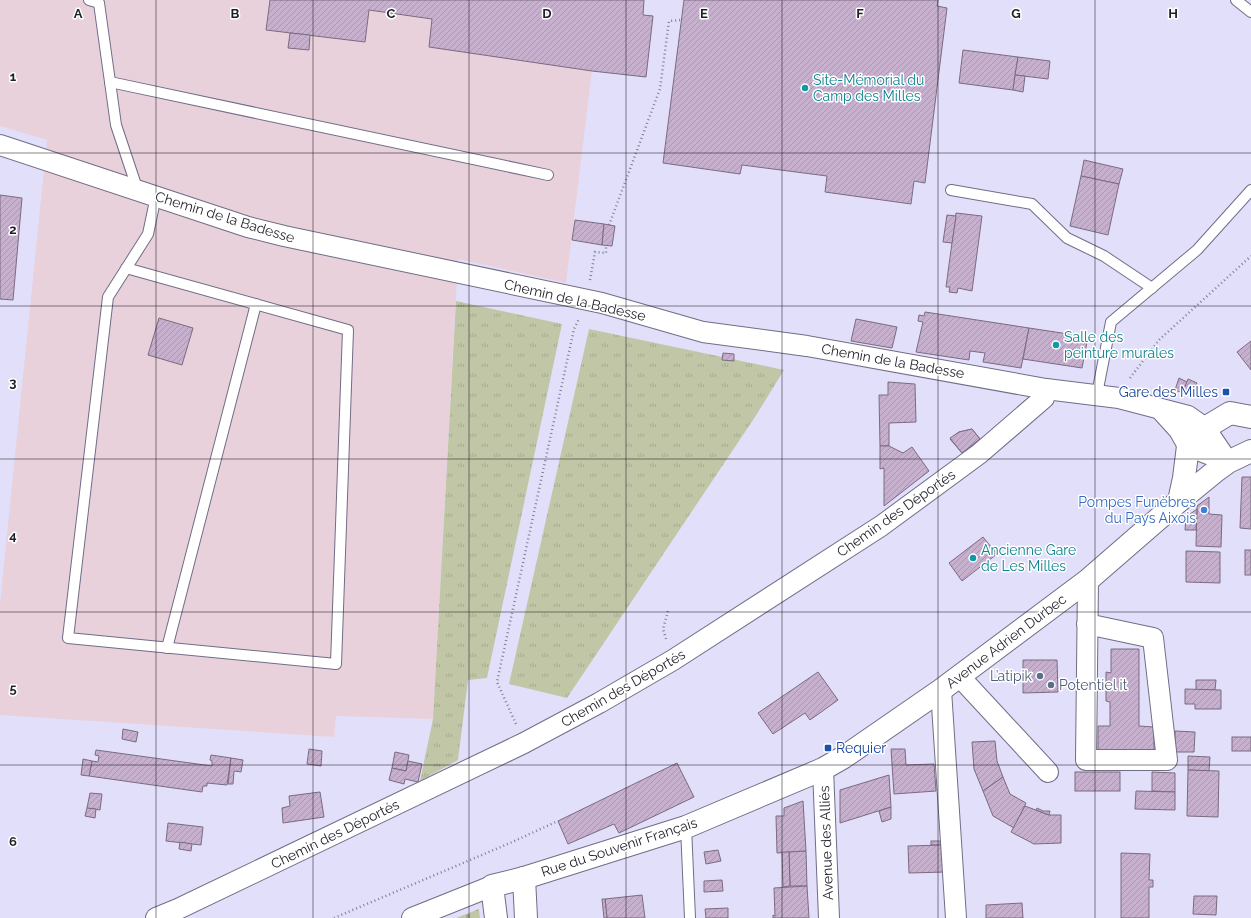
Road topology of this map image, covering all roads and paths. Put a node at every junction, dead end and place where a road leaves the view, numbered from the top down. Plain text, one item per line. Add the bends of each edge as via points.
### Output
1 (89, 0) edge
2 (1236, 0) edge
3 (1251, 12) edge
4 (681, 20) dead end
5 (110, 82) junction
6 (0, 145) edge
7 (548, 175) dead end
8 (951, 190) dead end
9 (1251, 190) edge
10 (147, 194) junction
11 (610, 225) dead end
12 (606, 245) dead end
13 (1251, 256) edge
14 (126, 268) junction
15 (1152, 288) junction
16 (587, 300) junction
17 (256, 304) junction
18 (1046, 389) junction
19 (1105, 396) junction
20 (1160, 409) junction
21 (1251, 417) edge
22 (1205, 428) junction
23 (1188, 446) junction
24 (1251, 451) edge
25 (1228, 462) junction
26 (1179, 501) junction
27 (1088, 580) junction
28 (1087, 624) junction
29 (167, 648) junction
30 (959, 676) junction
31 (941, 690) junction
32 (524, 743) junction
33 (823, 769) junction
34 (1048, 772) dead end
35 (558, 821) dead end
36 (686, 827) junction
37 (524, 878) junction
38 (492, 886) junction
39 (156, 918) edge
40 (334, 918) edge
41 (412, 918) edge
42 (496, 918) edge
43 (526, 918) edge
44 (690, 918) edge
45 (829, 918) edge
46 (956, 918) edge

1 - 5 lane via 99,3
2 - 3 lane
4 - 11 path via 669,21 660,89
5 - 7 lane
5 - 10 lane via 116,125
6 - 10 street, Chemin de la Badesse
8 - 15 lane via 1032,204 1067,238 1104,256
9 - 15 lane via 1197,250
10 - 14 lane via 148,234
10 - 16 street, Chemin de la Badesse via 284,236
12 - 16 path via 606,253 595,252
13 - 19 path via 1159,340 1137,370
14 - 17 lane
14 - 29 lane via 108,297 68,638
15 - 19 lane via 1111,322
16 - 18 street, Chemin de la Badesse via 703,332 806,346
16 - 32 path via 574,329 497,682
17 - 29 lane
17 - 29 lane via 348,330 336,664
18 - 19 street, Chemin de la Badesse
18 - 32 street, Chemin des Déportés via 1044,398 979,454 881,526 674,660
19 - 20 street, Chemin de la Badesse
20 - 22 street, Chemin de la Badesse via 1188,416
20 - 23 street via 1179,430
21 - 22 street via 1230,413
22 - 23 street
22 - 25 street
23 - 25 street
23 - 26 street
24 - 25 street, Avenue Adrien Durbec
25 - 26 street, Avenue Adrien Durbec
26 - 27 street, Avenue Adrien Durbec
27 - 28 street
27 - 30 street, Avenue Adrien Durbec
28 - 28 street via 1086,760 1167,760 1153,638
30 - 31 street, Avenue Adrien Durbec
30 - 34 street
31 - 33 street, Avenue Adrien Durbec
31 - 46 street
32 - 39 street, Chemin des Déportés via 178,910
33 - 36 street, Rue du Souvenir Français
33 - 45 street, Avenue des Alliés
35 - 40 path
36 - 37 street, Rue du Souvenir Français
36 - 44 lane
37 - 38 street, Rue du Souvenir Français
37 - 43 street
38 - 41 street, Rue du Souvenir Français
38 - 42 street

